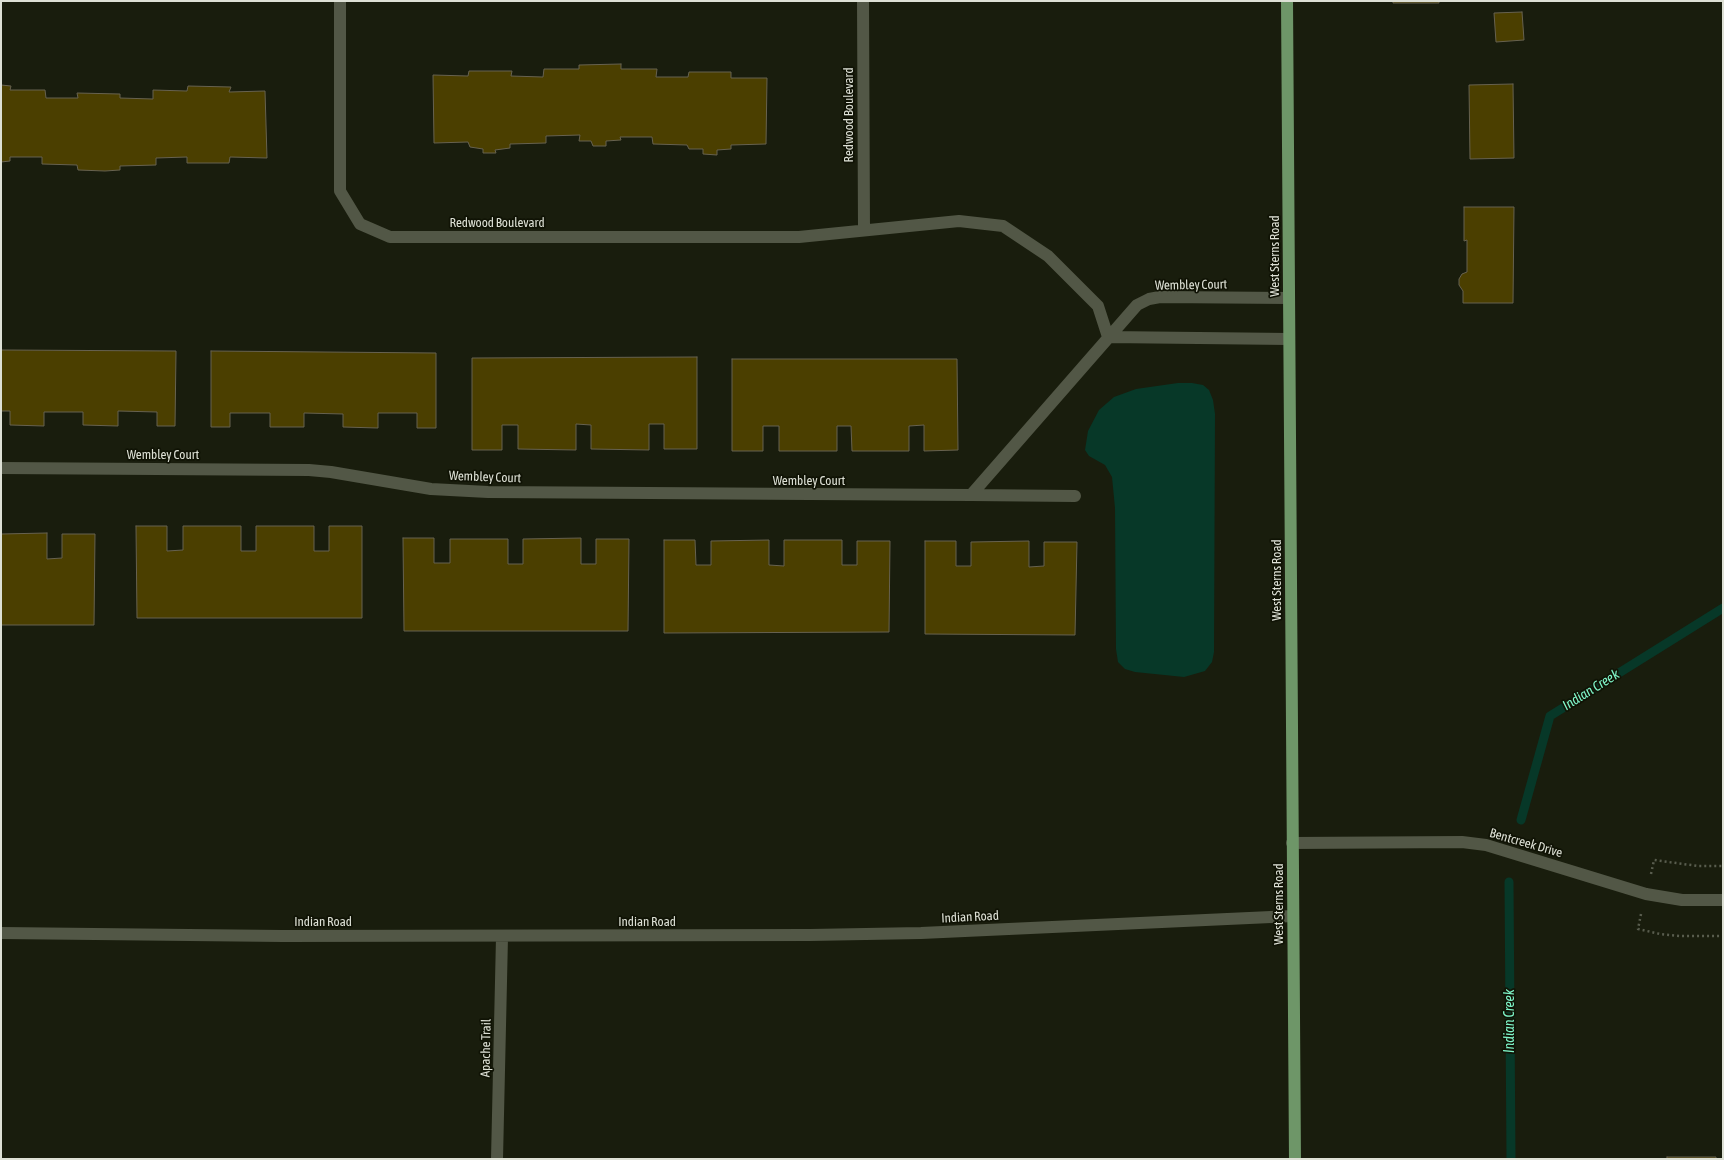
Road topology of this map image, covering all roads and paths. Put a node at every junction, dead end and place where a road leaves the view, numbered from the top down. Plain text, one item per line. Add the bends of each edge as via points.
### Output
1 (340, 1) edge
2 (863, 1) edge
3 (1287, 1) edge
4 (864, 230) junction
5 (1289, 298) junction
6 (1108, 337) junction
7 (1290, 339) junction
8 (1, 468) edge
9 (971, 495) junction
10 (1075, 496) dead end
11 (1292, 843) junction
12 (1654, 860) dead end
13 (1723, 866) edge
14 (1723, 900) edge
15 (1293, 916) junction
16 (1, 933) edge
17 (502, 937) junction
18 (497, 1159) edge
19 (1295, 1159) edge

1 - 4 street, Redwood Boulevard via 340,191 360,224 390,237 799,237
2 - 4 street, Redwood Boulevard
3 - 5 main road, West Sterns Road
4 - 6 street, Redwood Boulevard via 959,221 1003,226 1048,256 1098,306
5 - 6 street, Wembley Court via 1149,299 1137,305
5 - 7 main road, West Sterns Road
6 - 7 street
6 - 9 street, Wembley Court
7 - 11 main road, West Sterns Road
8 - 9 street, Wembley Court via 324,471 430,489 488,492
9 - 10 street, Wembley Court
11 - 14 street, Bentcreek Drive via 1462,842 1486,845 1646,894 1682,900
11 - 15 main road, West Sterns Road
12 - 13 path via 1698,866
15 - 17 street, Indian Road via 922,933
15 - 19 main road, West Sterns Road
16 - 17 street, Indian Road
17 - 18 street, Apache Trail

